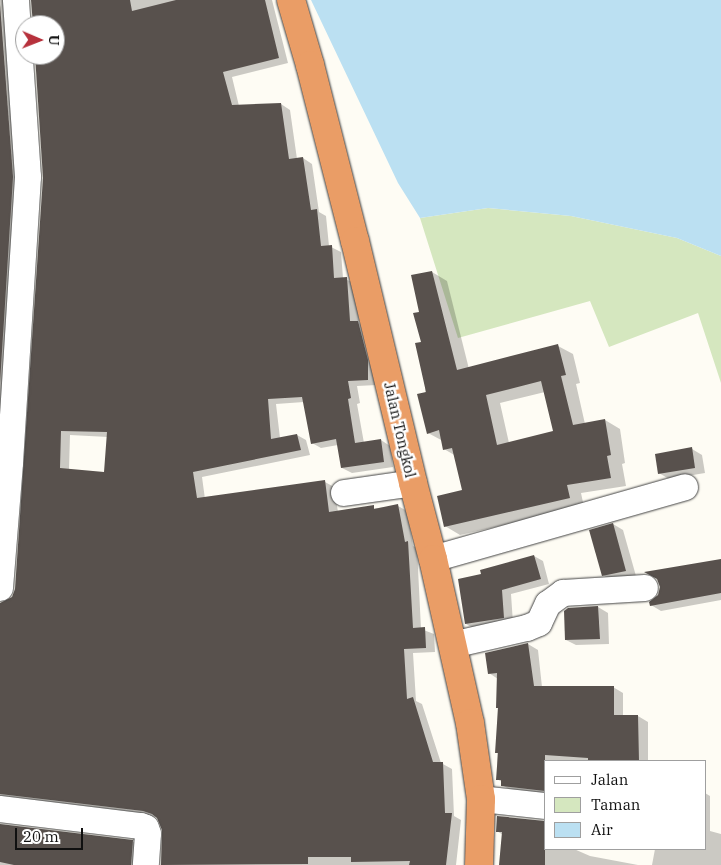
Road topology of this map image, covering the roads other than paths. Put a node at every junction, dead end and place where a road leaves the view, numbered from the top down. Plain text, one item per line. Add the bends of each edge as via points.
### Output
1 (16, 0) edge
2 (290, 0) edge
3 (5, 462) edge
4 (413, 484) junction
5 (685, 488) dead end
6 (344, 493) dead end
7 (433, 559) junction
8 (0, 588) edge
9 (646, 588) dead end
10 (452, 645) junction
11 (480, 799) junction
12 (544, 806) edge
13 (0, 810) edge
14 (146, 865) edge
15 (479, 865) edge

1 - 3 street via 28,177
2 - 4 highway, Jalan Tongkol via 355,240
3 - 8 street
4 - 6 street
4 - 7 highway, Jalan Tongkol
5 - 7 street
7 - 10 highway, Jalan Tongkol
9 - 10 street via 563,594 548,604 539,623
10 - 11 highway, Jalan Tongkol via 470,723
11 - 12 street
11 - 15 highway, Jalan Tongkol
13 - 14 street via 141,826 148,834

